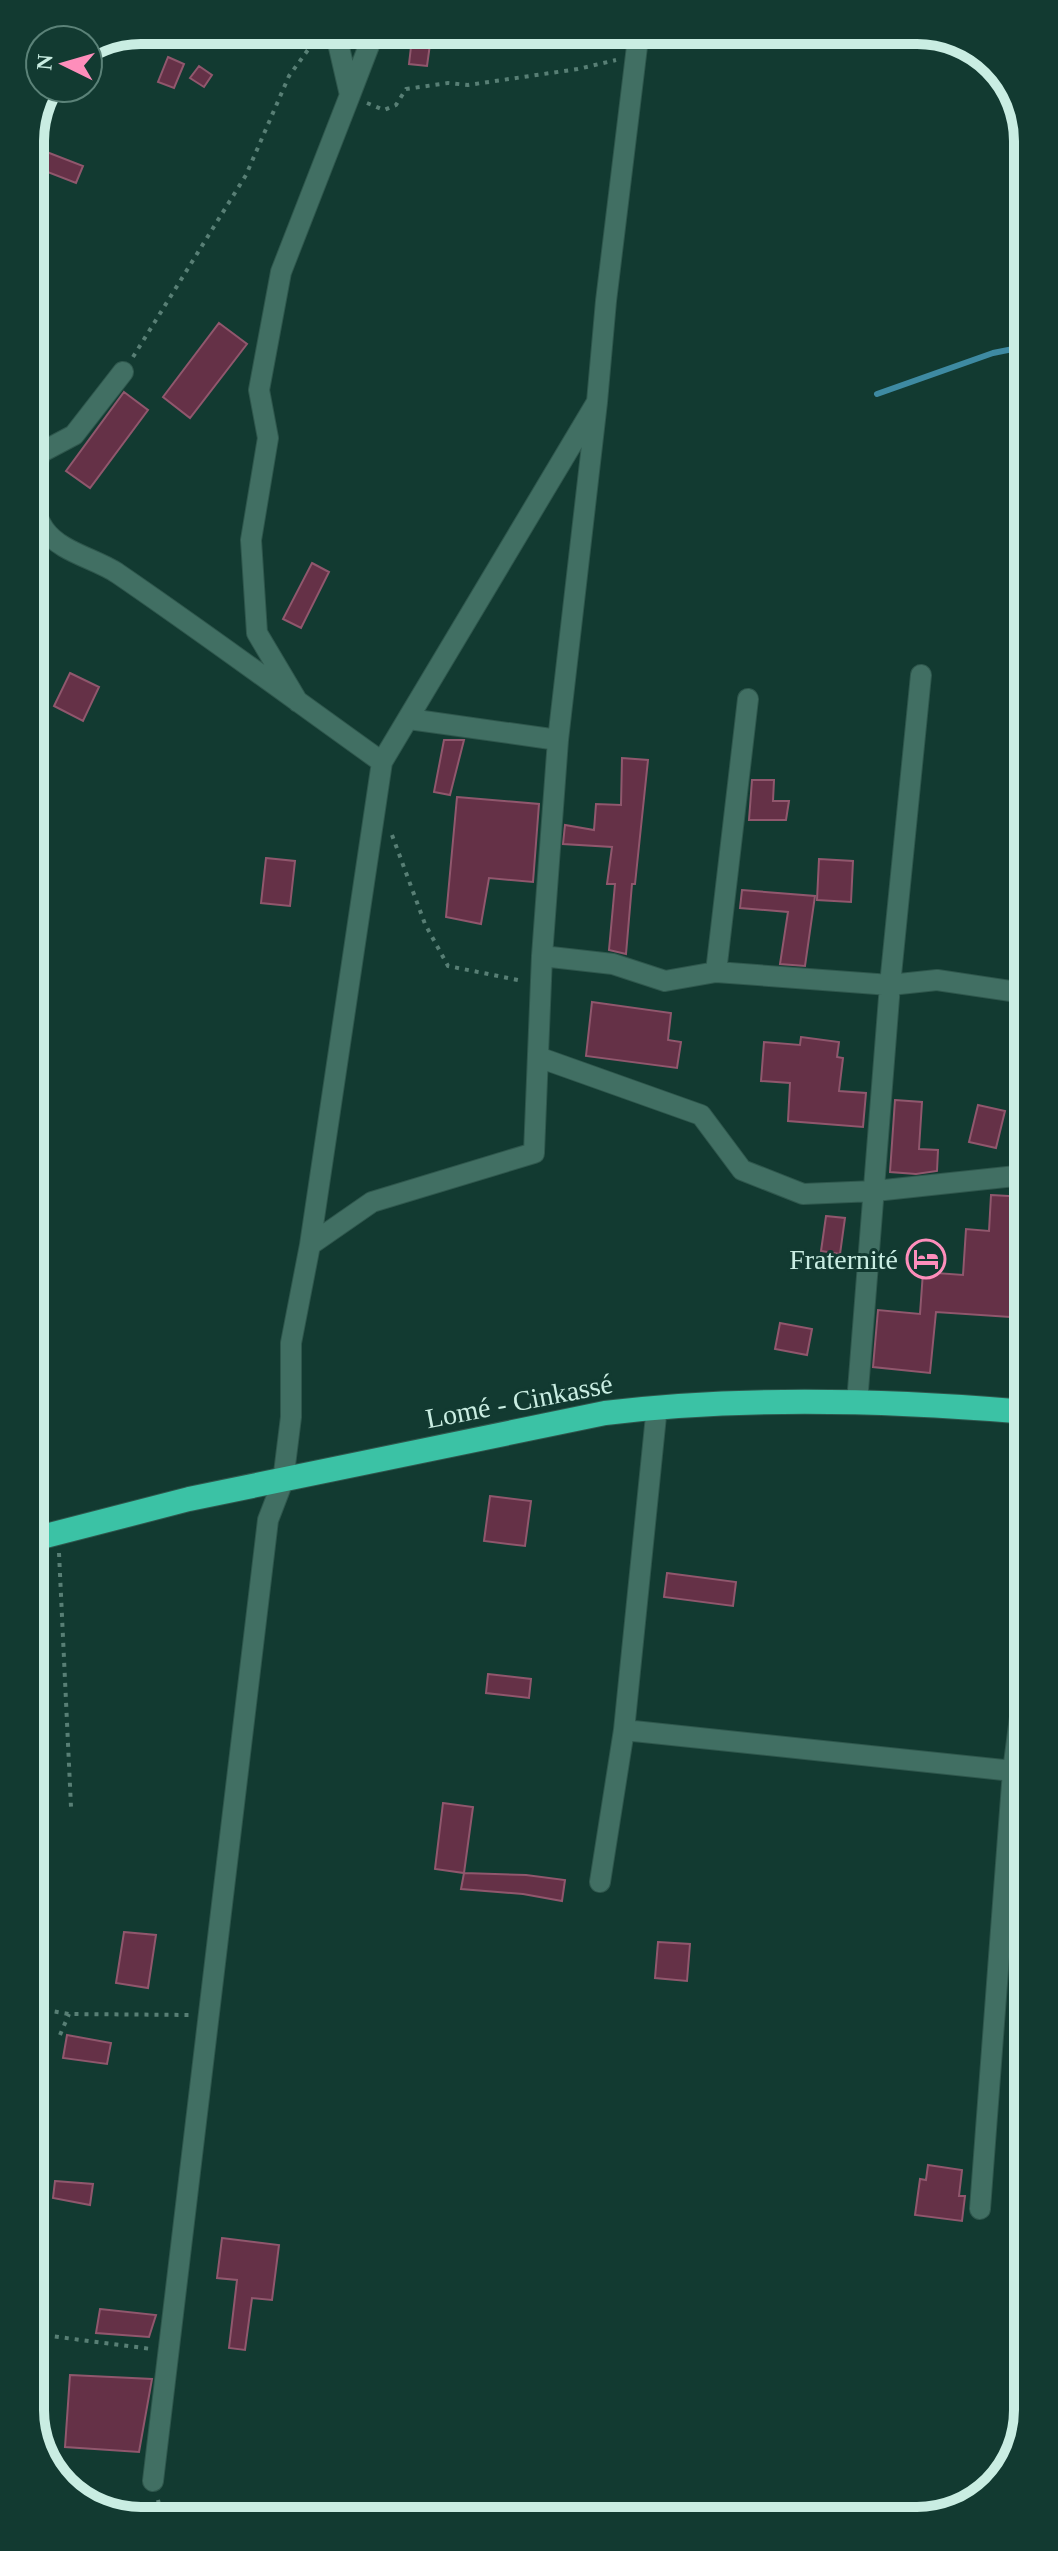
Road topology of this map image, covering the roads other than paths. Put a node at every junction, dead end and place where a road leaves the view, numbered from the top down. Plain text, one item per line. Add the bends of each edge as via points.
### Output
1 (338, 44) edge
2 (370, 44) edge
3 (638, 44) edge
4 (350, 95) junction
5 (123, 372) road end
6 (597, 402) junction
7 (44, 445) edge
8 (44, 526) edge
9 (921, 675) dead end
10 (748, 699) dead end
11 (298, 702) junction
12 (409, 719) junction
13 (558, 740) junction
14 (382, 762) junction
15 (542, 956) junction
16 (716, 972) junction
17 (890, 985) junction
18 (1014, 992) edge
19 (538, 1057) junction
20 (1014, 1176) edge
21 (875, 1191) junction
22 (310, 1245) junction
23 (857, 1403) junction
24 (657, 1406) junction
25 (1014, 1411) edge
26 (283, 1481) junction
27 (44, 1536) edge
28 (624, 1730) junction
29 (1014, 1763) edge
30 (1013, 1771) junction
31 (600, 1882) dead end
32 (980, 2209) dead end
33 (153, 2481) dead end

1 - 4 street
2 - 4 street
3 - 6 street
4 - 11 street via 281,272 259,390 268,438 251,540 257,633
5 - 7 street via 74,435
6 - 12 street
6 - 13 street
8 - 11 street via 52,539 113,571
9 - 17 street
10 - 16 street
11 - 14 street
12 - 13 street
12 - 14 street
13 - 15 street
14 - 22 street
15 - 16 street via 613,964 665,981
15 - 19 street
16 - 17 street
17 - 18 street via 937,980
17 - 21 street
19 - 21 street via 701,1115 742,1170 754,1175 803,1194
19 - 22 street via 534,1153 372,1202
20 - 21 street
21 - 23 street
22 - 26 street via 291,1343 291,1417
23 - 24 highway, Lomé - Cinkassé
23 - 25 highway, Lomé - Cinkassé
24 - 26 highway, Lomé - Cinkassé via 541,1424
24 - 28 street
26 - 27 highway, Lomé - Cinkassé
26 - 33 street via 268,1520
28 - 30 street
28 - 31 street
29 - 30 street
30 - 32 street

